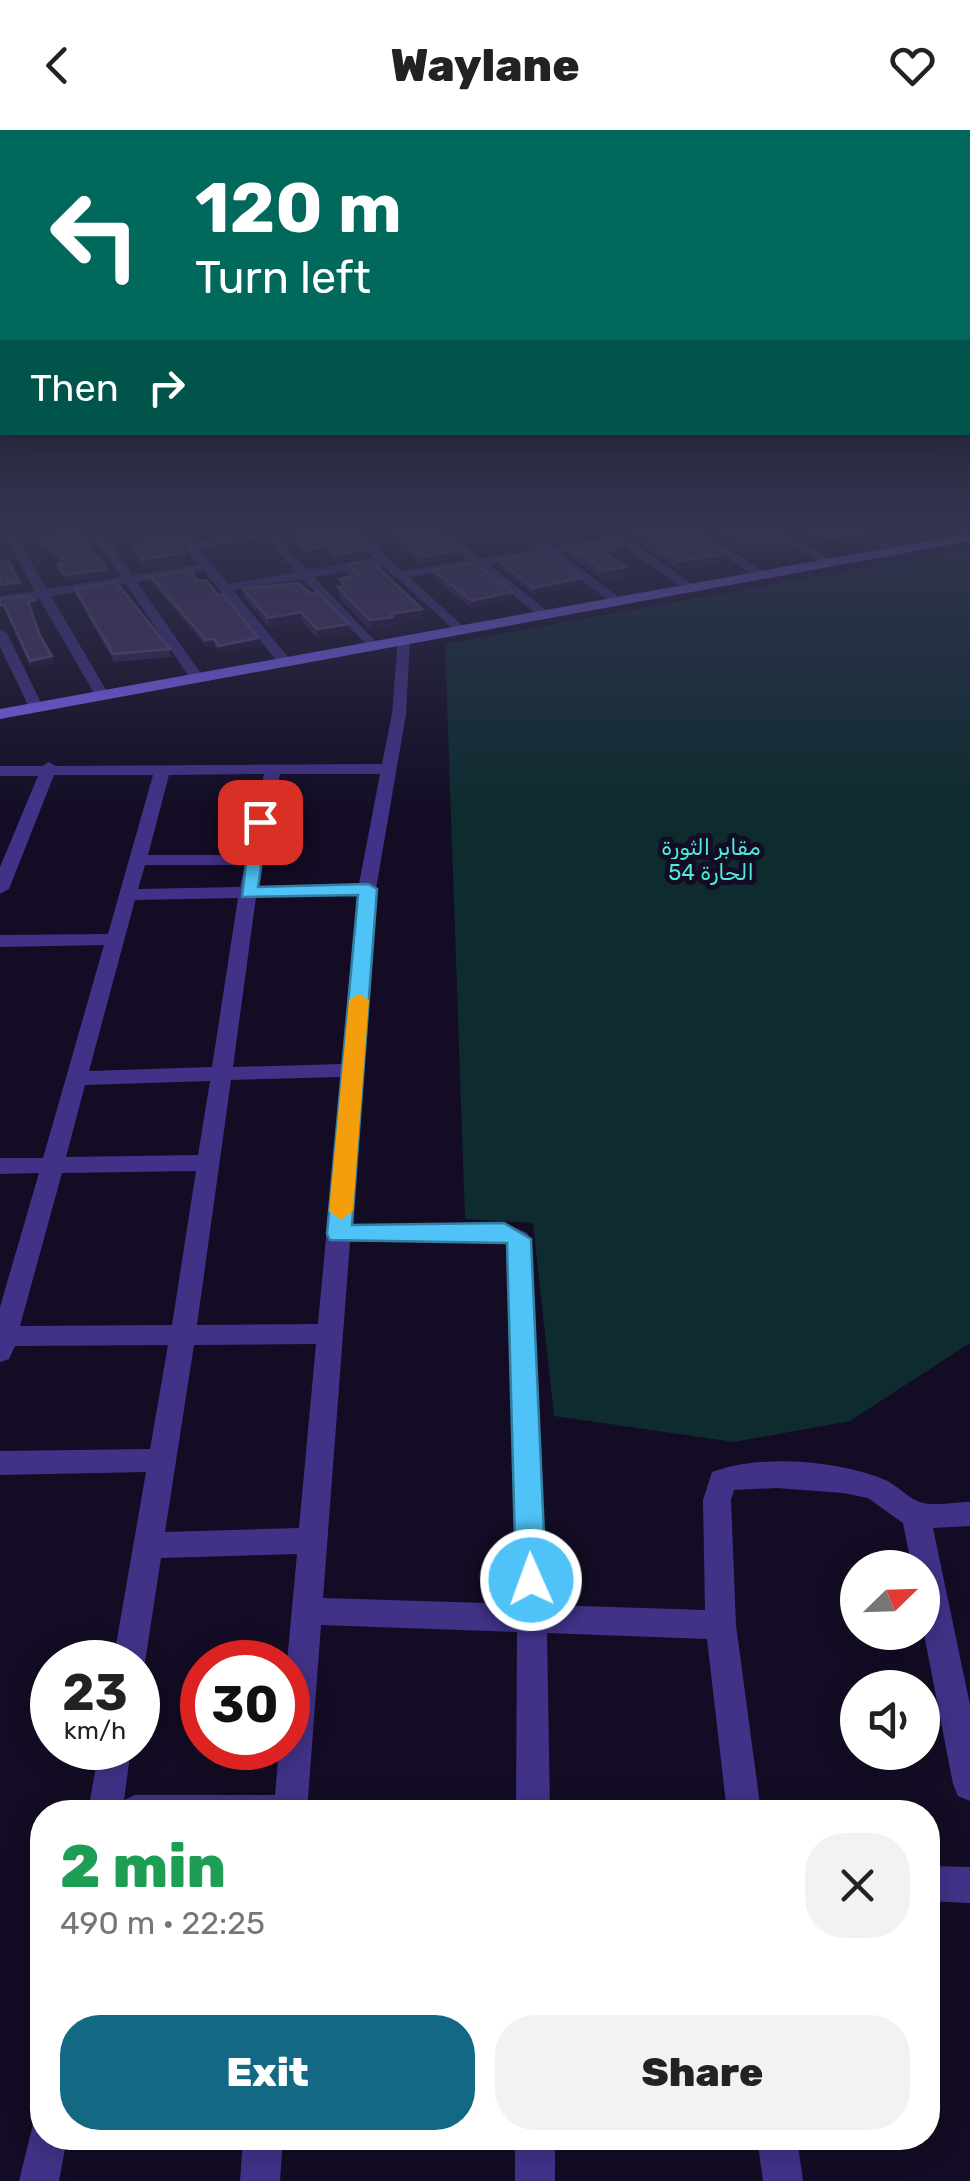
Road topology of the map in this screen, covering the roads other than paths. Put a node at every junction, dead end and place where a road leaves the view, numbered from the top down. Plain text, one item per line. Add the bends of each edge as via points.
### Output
1 (62, 626) edge
2 (161, 626) edge
3 (255, 626) edge
4 (353, 626) edge
5 (454, 626) edge
6 (481, 626) edge
7 (459, 630) junction
8 (0, 633) edge
9 (403, 640) junction
10 (372, 646) junction
11 (285, 662) junction
12 (197, 678) junction
13 (102, 696) junction
14 (36, 708) junction
15 (0, 714) edge
16 (47, 770) junction
17 (390, 770) junction
18 (0, 771) edge
19 (272, 772) junction
20 (162, 773) junction
21 (137, 860) junction
22 (255, 860) junction
23 (0, 889) edge
24 (368, 889) junction
25 (248, 893) junction
26 (128, 895) junction
27 (116, 939) junction
28 (0, 941) edge
29 (354, 1070) junction
30 (223, 1074) junction
31 (78, 1078) junction
32 (209, 1163) junction
33 (54, 1165) junction
34 (0, 1166) edge
35 (339, 1234) junction
36 (184, 1334) junction
37 (332, 1334) junction
38 (2, 1344) edge
39 (162, 1460) junction
40 (0, 1463) edge
41 (970, 1514) edge
42 (916, 1516) junction
43 (312, 1541) junction
44 (148, 1545) junction
45 (306, 1611) junction
46 (532, 1619) junction
47 (721, 1625) junction
48 (133, 1640) edge
49 (112, 1770) edge
50 (970, 1784) edge
51 (107, 1800) edge
52 (291, 1800) edge
53 (533, 1800) edge
54 (743, 1800) edge
55 (940, 1884) edge
56 (970, 1885) edge
57 (45, 2150) edge
58 (262, 2150) edge
59 (535, 2150) edge
60 (779, 2150) edge
61 (39, 2181) edge
62 (260, 2181) edge
63 (535, 2181) edge
64 (783, 2181) edge

1 - 13 street
2 - 12 street
3 - 11 street
4 - 10 street
5 - 7 street
6 - 7 main road
7 - 9 main road
8 - 14 street
9 - 10 main road
9 - 17 street
10 - 11 main road
11 - 12 main road
12 - 13 main road
13 - 14 main road
14 - 15 main road
16 - 18 street
16 - 20 street
16 - 23 street
17 - 19 street
17 - 24 street
19 - 20 street
19 - 22 street
20 - 21 street
21 - 22 street
21 - 26 street
22 - 25 street
24 - 25 street
24 - 29 street
25 - 26 street
25 - 30 street
26 - 27 street
27 - 28 street
27 - 31 street
29 - 30 street
29 - 35 street
30 - 31 street
30 - 32 street
31 - 33 street
32 - 33 street
32 - 36 street
33 - 34 street
33 - 38 street
35 - 37 street
35 - 46 street via 504,1232 518,1239
36 - 37 street
36 - 38 street
36 - 39 street
37 - 43 street
39 - 40 street
39 - 44 street
41 - 42 street
42 - 47 street via 872,1487 744,1475 722,1480 716,1500
42 - 50 street
43 - 44 street
43 - 45 street
44 - 48 street
45 - 46 street
45 - 52 street
46 - 47 street
46 - 53 street
47 - 54 street
49 - 51 street
55 - 56 street
57 - 61 street
58 - 62 street
59 - 63 street
60 - 64 street

